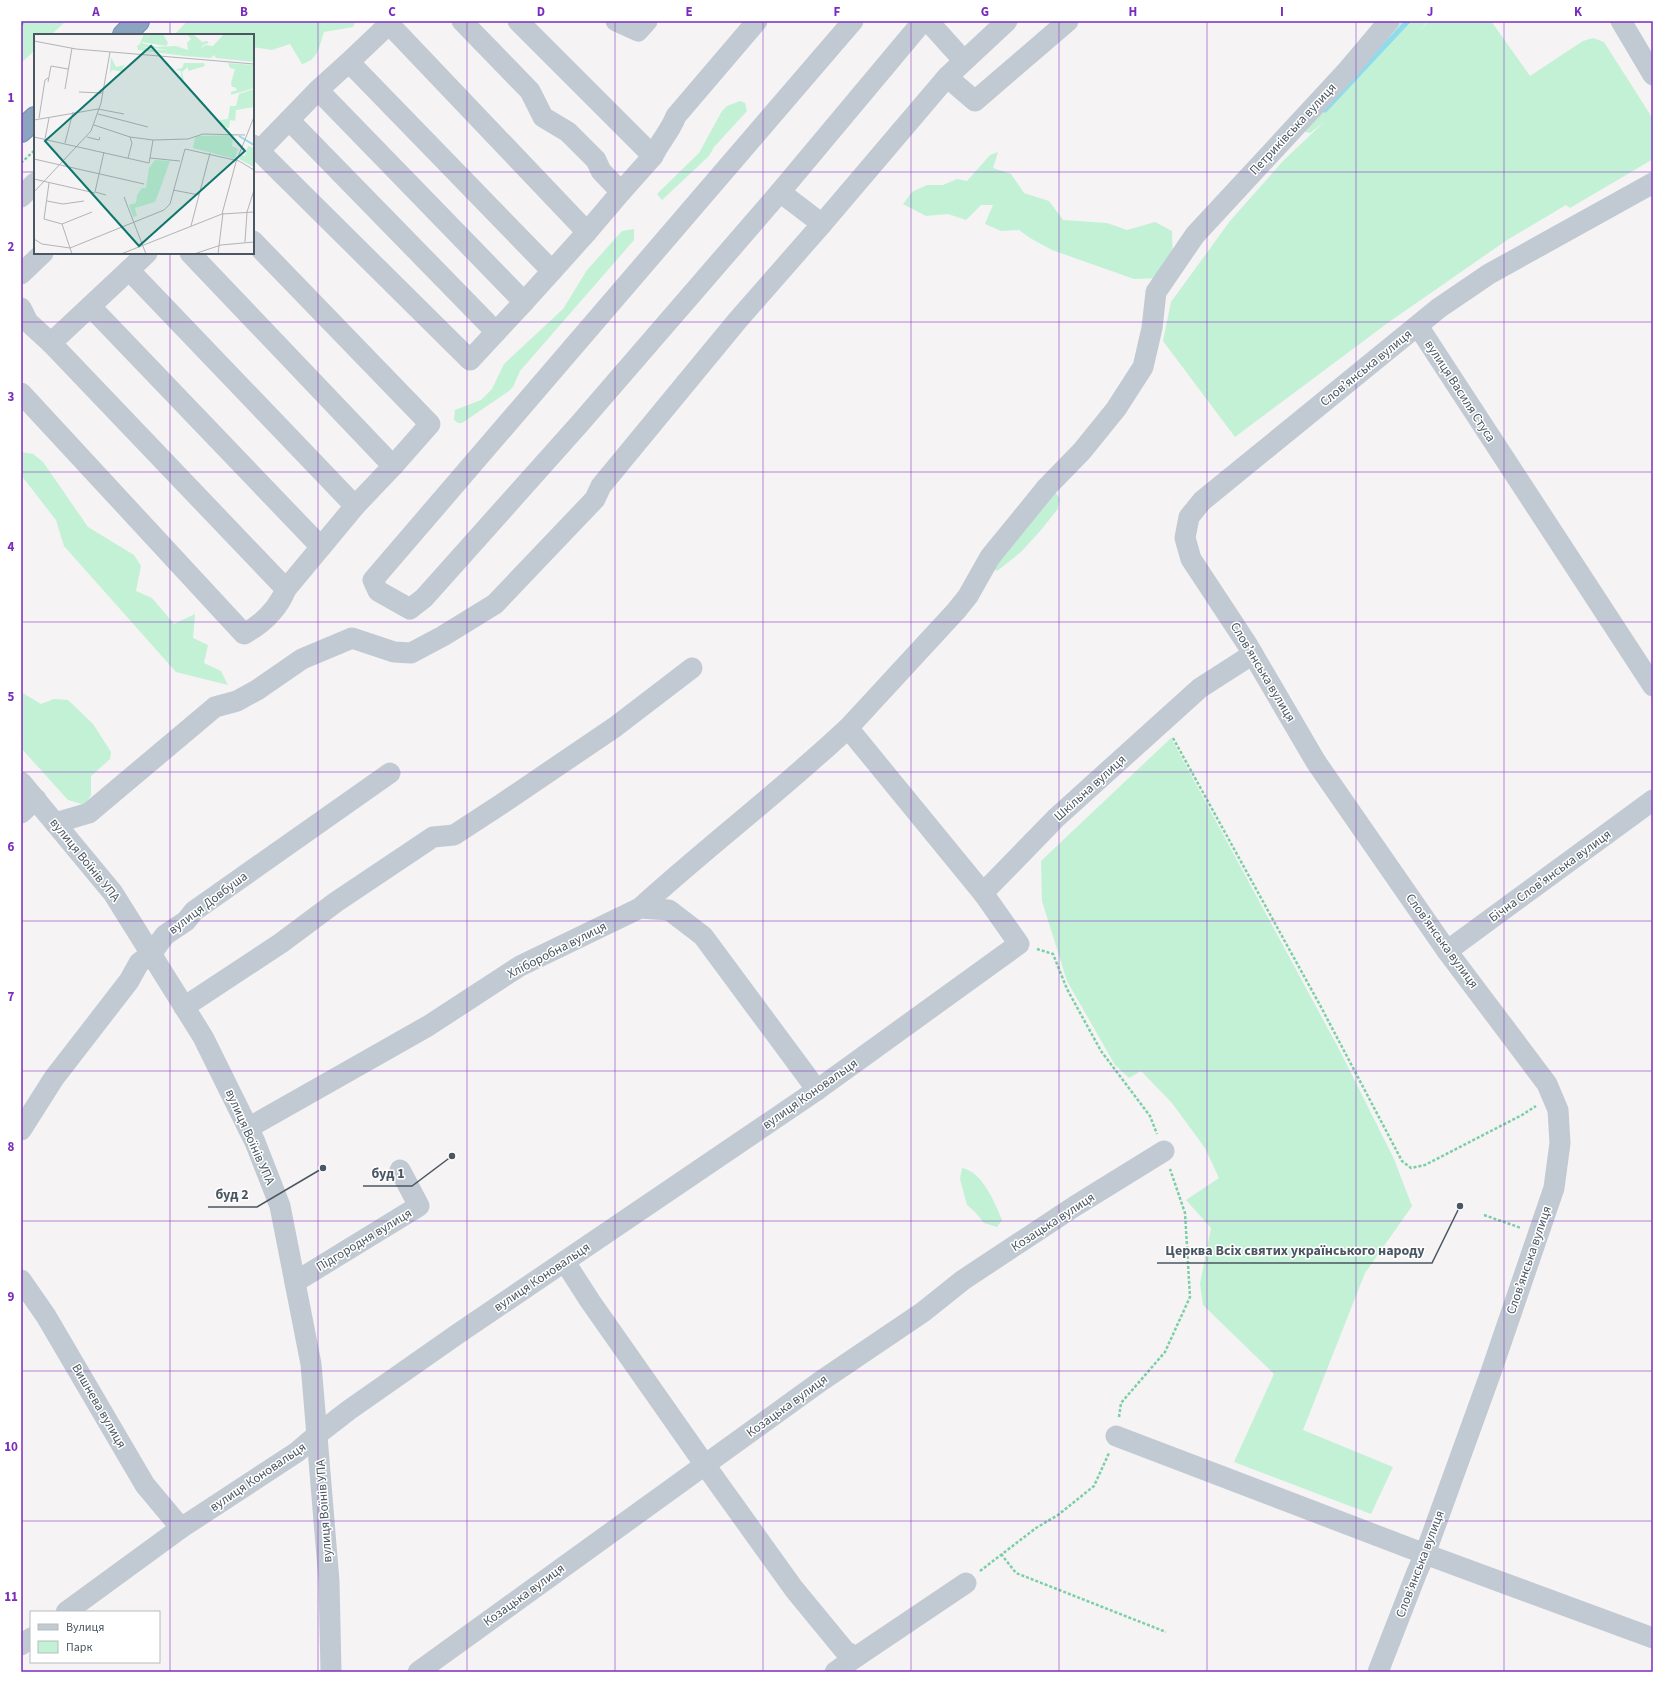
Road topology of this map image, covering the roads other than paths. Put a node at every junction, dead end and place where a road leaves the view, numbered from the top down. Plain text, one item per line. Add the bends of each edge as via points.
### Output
1 (462, 21) edge
2 (518, 21) edge
3 (616, 21) edge
4 (647, 21) edge
5 (757, 21) edge
6 (852, 21) edge
7 (923, 21) edge
8 (928, 21) edge
9 (1007, 21) edge
10 (1068, 21) edge
11 (1389, 21) edge
12 (1621, 21) edge
13 (390, 22) edge
14 (964, 61) junction
15 (349, 62) junction
16 (1653, 75) edge
17 (947, 77) junction
18 (318, 90) junction
19 (34, 119) edge
20 (289, 120) junction
21 (21, 131) edge
22 (256, 148) edge
23 (653, 156) junction
24 (1653, 183) edge
25 (34, 184) edge
26 (621, 192) junction
27 (780, 192) junction
28 (21, 197) edge
29 (822, 224) junction
30 (587, 232) junction
31 (254, 242) edge
32 (42, 254) edge
33 (146, 254) edge
34 (191, 254) edge
35 (129, 270) junction
36 (552, 271) junction
37 (21, 274) edge
38 (524, 302) junction
39 (90, 306) junction
40 (21, 308) edge
41 (1418, 326) junction
42 (496, 332) junction
43 (51, 343) junction
44 (21, 393) edge
45 (393, 466) junction
46 (355, 506) junction
47 (321, 546) junction
48 (286, 590) junction
49 (1253, 654) junction
50 (692, 668) dead end
51 (1653, 686) edge
52 (848, 728) junction
53 (390, 773) dead end
54 (21, 782) edge
55 (36, 799) junction
56 (1653, 800) edge
57 (21, 813) edge
58 (55, 823) junction
59 (983, 893) junction
60 (640, 908) junction
61 (1447, 951) junction
62 (151, 954) junction
63 (184, 1007) junction
64 (817, 1090) junction
65 (248, 1128) junction
66 (21, 1130) edge
67 (1164, 1151) road end
68 (400, 1170) dead end
69 (565, 1262) junction
70 (21, 1280) edge
71 (295, 1282) junction
72 (318, 1434) junction
73 (1116, 1436) road end
74 (705, 1465) junction
75 (181, 1528) junction
76 (1425, 1554) junction
77 (966, 1583) road end
78 (67, 1611) edge
79 (1653, 1638) edge
80 (30, 1639) edge
81 (21, 1645) edge
82 (856, 1657) junction
83 (332, 1672) edge
84 (418, 1672) edge
85 (835, 1672) edge
86 (1378, 1672) edge

1 - 26 street via 530,91 543,117 568,132 596,160 601,171
2 - 23 street
3 - 4 street via 638,31
5 - 23 street via 676,116 671,130 658,145
6 - 27 street via 373,580 378,592 410,609 424,598 582,421
7 - 27 street
8 - 14 street
9 - 14 street
10 - 17 street via 975,101
11 - 52 street, Петриківська вулиця via 1346,72 1195,235 1156,292 1152,328 1143,367 1116,409 990,557 968,596 956,611
12 - 16 street
13 - 15 street
13 - 30 street
14 - 17 street
15 - 18 street
15 - 36 street
17 - 29 street
18 - 20 street
18 - 38 street
19 - 21 highway
20 - 22 street
20 - 42 street
22 - 42 street via 470,360
23 - 26 street
24 - 41 street, вулиця Василя Стуса via 1489,274 1439,308
25 - 28 street
26 - 30 street
27 - 29 street
29 - 58 street via 601,486 596,499 495,604 411,653 394,652 352,638 302,659 257,690 237,701 215,707 89,813
30 - 36 street
31 - 45 street via 430,424
32 - 37 street
33 - 35 street
34 - 45 street
35 - 39 street
35 - 46 street
36 - 38 street
38 - 42 street
39 - 43 street
39 - 47 street
40 - 43 street via 28,322
41 - 49 street, Словʼянська вулиця via 1202,501 1189,517 1185,538 1191,559
41 - 51 street, вулиця Василя Стуса
43 - 48 street
44 - 48 street via 244,634 257,627 281,601
45 - 46 street
46 - 47 street
47 - 48 street
49 - 59 street, Шкільна вулиця via 1200,688 1056,818
49 - 61 street, Словʼянська вулиця via 1316,762
50 - 63 street via 615,727 503,803 454,835 433,837
52 - 59 street
52 - 60 street, Петриківська вулиця
53 - 62 street, вулиця Довбуша via 194,911 186,922 165,935
54 - 55 street, вулиця Воїнів УПА
55 - 57 street
55 - 58 street, вулиця Воїнів УПА
56 - 61 street, Бічна Словʼянська вулиця
58 - 62 street, вулиця Воїнів УПА via 114,893
59 - 64 street, вулиця Коновальця via 1020,944
60 - 64 street, Хліборобна вулиця via 669,910 703,936
60 - 65 street, Хліборобна вулиця via 520,966 428,1026
61 - 76 street, Словʼянська вулиця via 1547,1084 1558,1110 1560,1143 1554,1188
62 - 63 street, вулиця Воїнів УПА
62 - 66 street, вулиця Довбуша via 139,963 129,981 54,1078
63 - 65 street, вулиця Воїнів УПА via 203,1037
64 - 69 street, вулиця Коновальця
65 - 71 street, вулиця Воїнів УПА via 280,1206
67 - 74 street, Козацька вулиця via 963,1280 923,1312 821,1381
68 - 71 street, Підгородня вулиця via 419,1206
69 - 72 street, вулиця Коновальця via 439,1347
69 - 74 street
70 - 75 street, Вишнева вулиця via 46,1316 145,1485
71 - 72 street, вулиця Воїнів УПА via 311,1364
72 - 75 street, вулиця Коновальця via 297,1452
72 - 83 street, вулиця Воїнів УПА via 329,1582
73 - 76 street
74 - 82 street via 794,1589 846,1651
74 - 84 street, Козацька вулиця
75 - 78 street, вулиця Коновальця
76 - 79 street
76 - 86 street, Словʼянська вулиця
77 - 82 street
80 - 81 street
82 - 85 street

